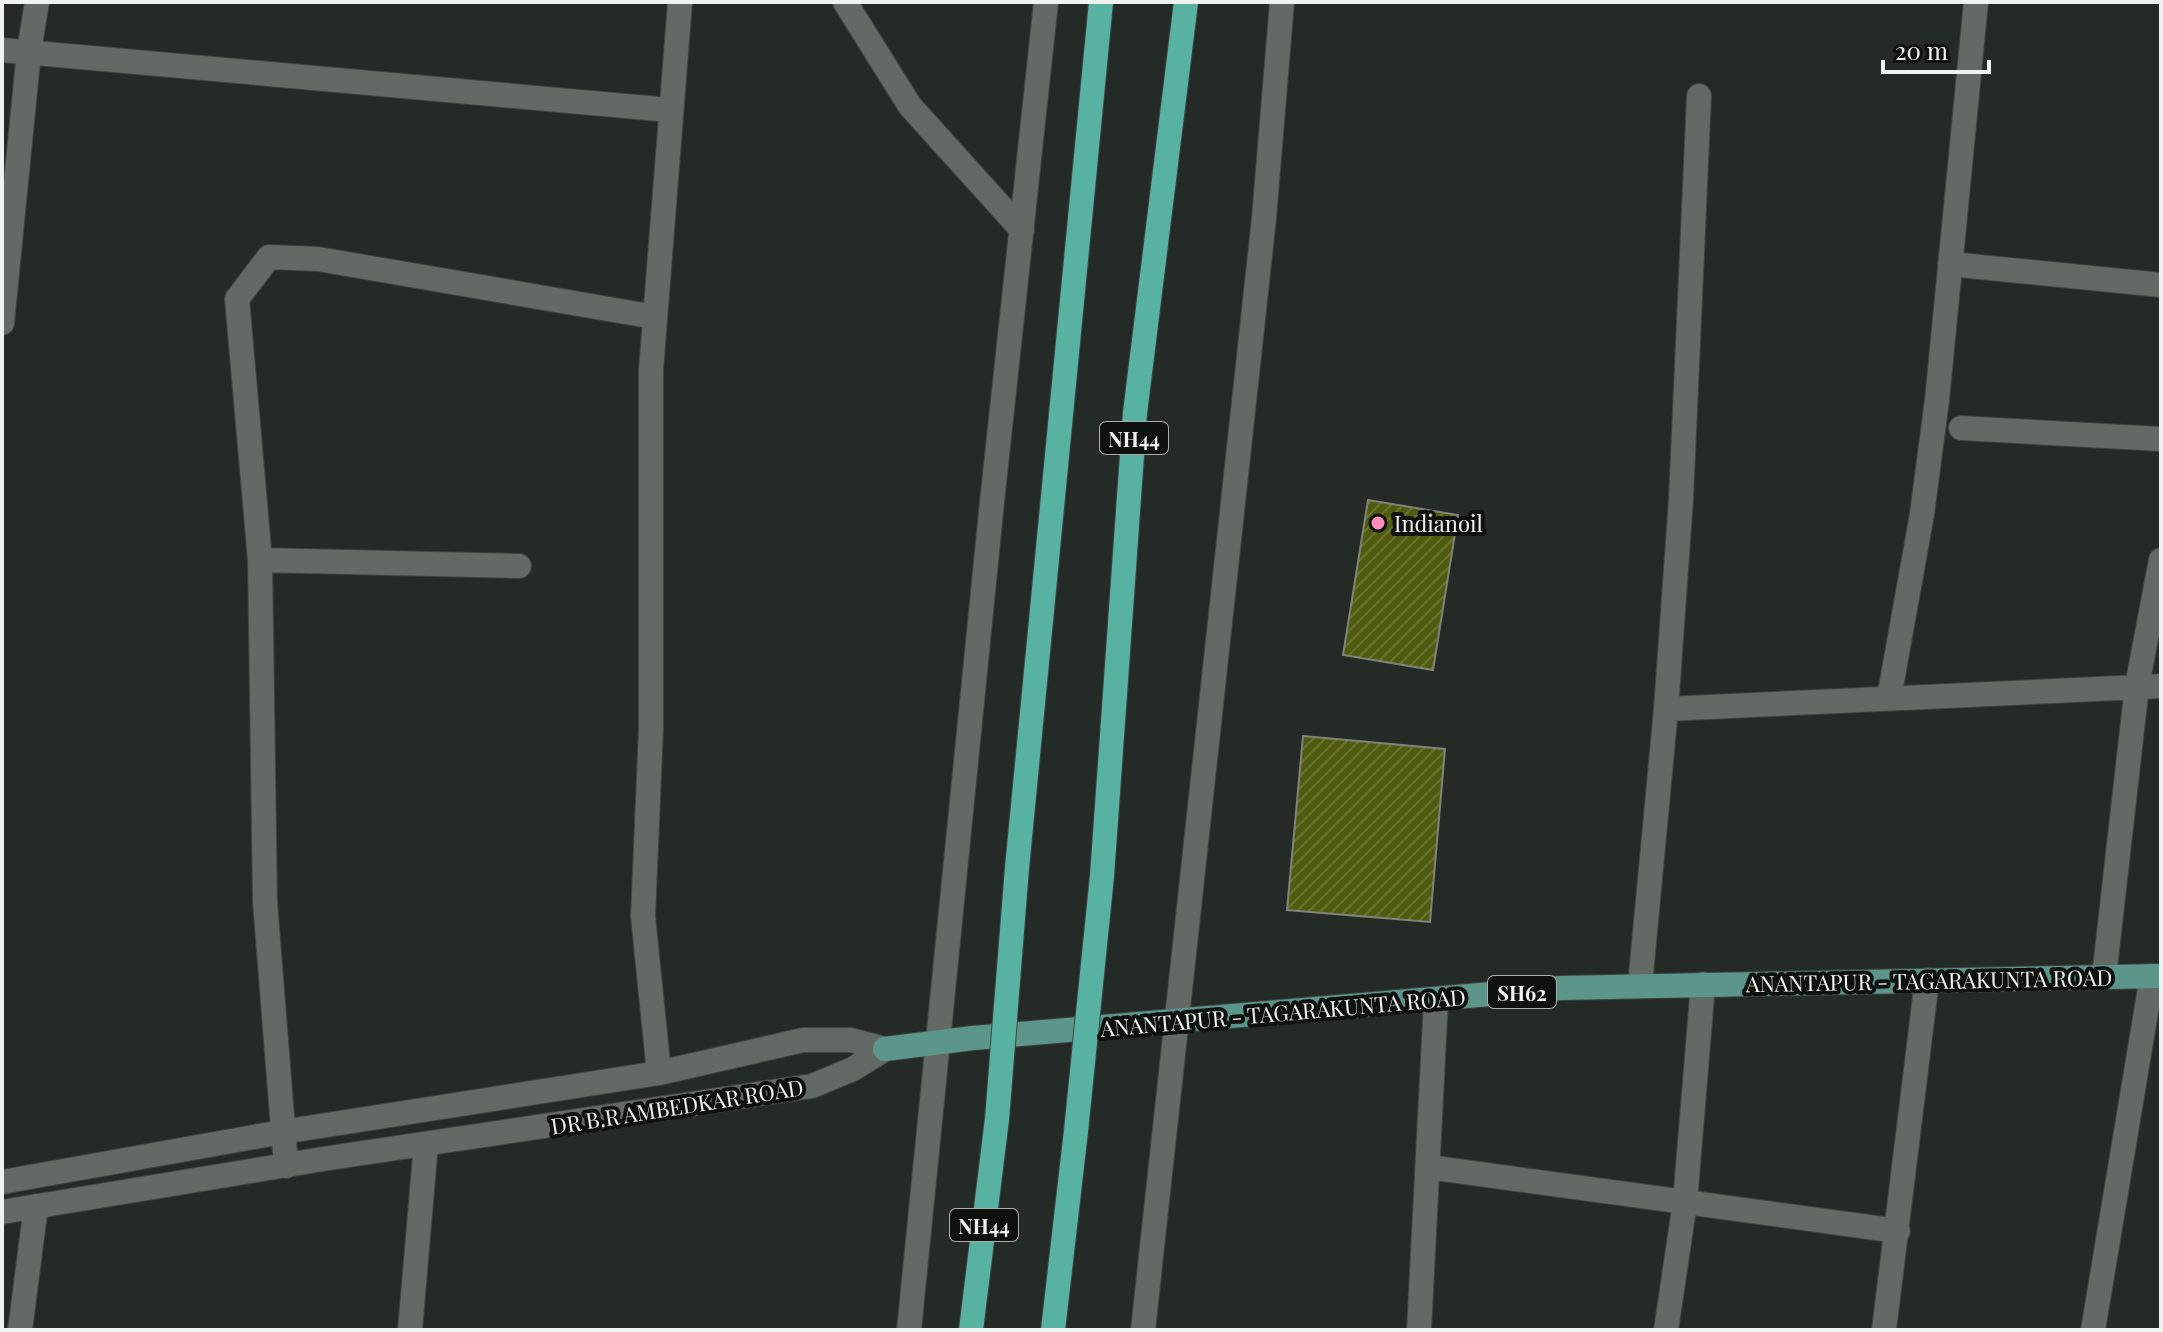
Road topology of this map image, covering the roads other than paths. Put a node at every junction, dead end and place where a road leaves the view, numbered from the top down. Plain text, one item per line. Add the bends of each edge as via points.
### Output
1 (37, 2) edge
2 (680, 2) edge
3 (845, 2) edge
4 (1046, 2) edge
5 (1101, 2) edge
6 (1186, 2) edge
7 (1282, 2) edge
8 (1976, 2) edge
9 (2, 50) edge
10 (29, 51) junction
11 (1699, 96) dead end
12 (670, 110) junction
13 (1022, 230) junction
14 (1950, 264) junction
15 (2161, 285) edge
16 (655, 317) junction
17 (2, 323) edge
18 (1961, 428) dead end
19 (2161, 439) edge
20 (260, 560) junction
21 (2161, 560) edge
22 (519, 566) dead end
23 (2149, 686) edge
24 (1889, 698) junction
25 (1666, 709) junction
26 (2156, 976) edge
27 (2104, 977) junction
28 (1927, 980) junction
29 (1703, 984) junction
30 (1640, 985) junction
31 (1436, 1000) junction
32 (1177, 1020) junction
33 (940, 1041) junction
34 (885, 1049) junction
35 (659, 1073) junction
36 (282, 1132) junction
37 (426, 1144) junction
38 (286, 1166) junction
39 (1428, 1167) junction
40 (2, 1182) edge
41 (1685, 1202) junction
42 (36, 1206) junction
43 (2, 1212) edge
44 (1898, 1231) junction
45 (20, 1330) edge
46 (410, 1330) edge
47 (909, 1330) edge
48 (971, 1330) edge
49 (1053, 1330) edge
50 (1143, 1330) edge
51 (1419, 1330) edge
52 (1666, 1330) edge
53 (1884, 1330) edge
54 (2093, 1330) edge

1 - 10 street
2 - 12 street
3 - 13 street via 910,106
4 - 13 street
5 - 48 highway, NH44, bridge via 997,1119
6 - 49 highway, NH44, bridge via 1135,413 1102,876
7 - 32 street via 1264,218
8 - 14 street
9 - 10 street
10 - 12 street
10 - 17 street
11 - 25 street
12 - 16 street
13 - 33 street
14 - 15 street
14 - 24 street via 1924,500
16 - 20 street via 318,259 269,257 237,299
16 - 35 street via 651,728 643,916
18 - 19 street
20 - 22 street
20 - 36 street via 265,902
21 - 23 street
23 - 24 street
23 - 27 street
24 - 25 street
25 - 30 street
26 - 27 main road, ANANTAPUR - TAGARAKUNTA ROAD / SH62
26 - 54 street
27 - 28 main road, ANANTAPUR - TAGARAKUNTA ROAD / SH62
28 - 29 main road, ANANTAPUR - TAGARAKUNTA ROAD / SH62
28 - 44 street
29 - 30 main road, ANANTAPUR - TAGARAKUNTA ROAD / SH62
29 - 41 street
30 - 31 main road, ANANTAPUR - TAGARAKUNTA ROAD / SH62
31 - 32 main road, ANANTAPUR - TAGARAKUNTA ROAD / SH62
31 - 39 street
32 - 33 main road, ANANTAPUR - TAGARAKUNTA ROAD / SH62
32 - 50 street
33 - 34 main road, ANANTAPUR - TAGARAKUNTA ROAD / SH62
33 - 47 street
34 - 35 street, DR B.R AMBEDKAR ROAD via 851,1040 803,1040
34 - 37 street, DR B.R AMBEDKAR ROAD via 812,1086
35 - 36 street, DR B.R AMBEDKAR ROAD
36 - 38 street
36 - 40 street, DR B.R AMBEDKAR ROAD
37 - 38 street, DR B.R AMBEDKAR ROAD
37 - 46 street
38 - 42 street, DR B.R AMBEDKAR ROAD
39 - 41 street
39 - 51 street
41 - 44 street
41 - 52 street
42 - 43 street, DR B.R AMBEDKAR ROAD
42 - 45 street
44 - 53 street

